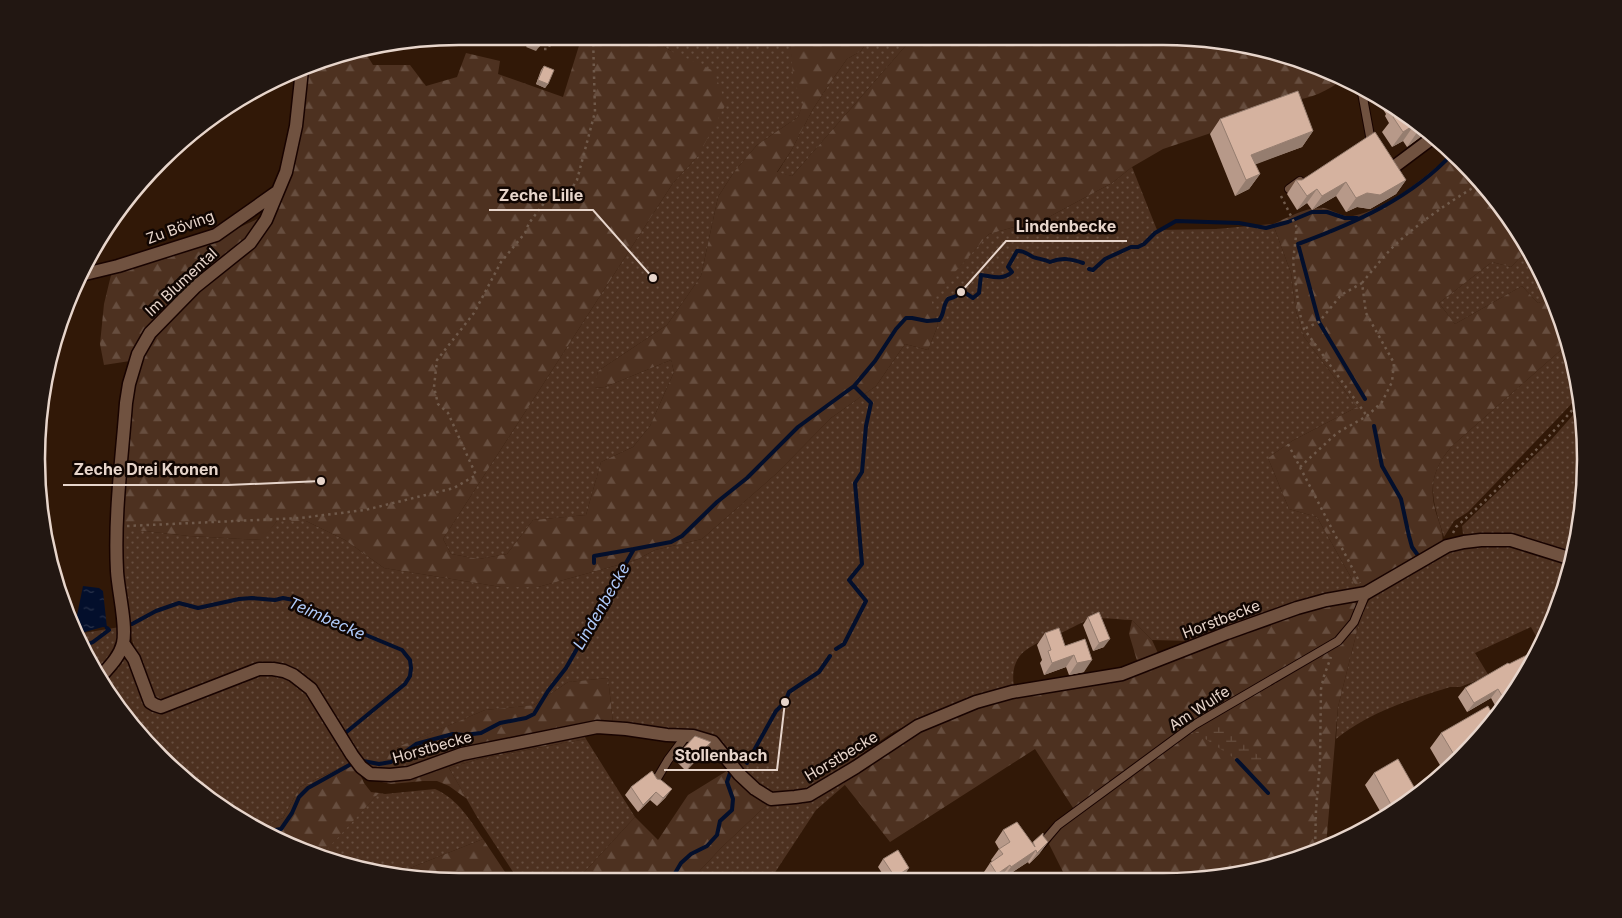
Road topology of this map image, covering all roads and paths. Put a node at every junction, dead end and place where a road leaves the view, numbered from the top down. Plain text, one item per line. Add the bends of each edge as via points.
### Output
1 (550, 45) edge
2 (593, 45) edge
3 (544, 50) dead end
4 (301, 77) edge
5 (1363, 96) edge
6 (1370, 136) junction
7 (1362, 141) edge
8 (1427, 141) edge
9 (1376, 144) edge
10 (1392, 162) edge
11 (1305, 178) edge
12 (1475, 187) edge
13 (1289, 189) joint
14 (277, 192) junction
15 (90, 273) edge
16 (1362, 283) junction
17 (1304, 329) junction
18 (1573, 409) edge
19 (1366, 416) junction
20 (1288, 444) dead end
21 (1300, 467) junction
22 (117, 527) junction
23 (1447, 546) junction
24 (1565, 556) edge
25 (1366, 593) junction
26 (1338, 641) junction
27 (123, 643) junction
28 (104, 672) edge
29 (686, 736) junction
30 (655, 782) edge
31 (1315, 843) edge
32 (1040, 846) edge

1 - 3 path
2 - 22 path via 594,112 577,180 572,188 551,194 528,223 525,233 500,262 474,313 437,360 434,387 438,404 448,413 476,475 454,488 365,510 300,518
4 - 14 street, Im Blumental via 296,126 286,172
5 - 6 lane
6 - 7 lane
6 - 9 lane
8 - 10 street
11 - 13 lane
12 - 16 path via 1452,200 1390,250
13 - 17 path via 1281,194 1298,228 1293,261
14 - 15 street, Zu Böving via 216,235
14 - 22 street, Im Blumental via 266,220 250,243 171,310 150,333 138,354 126,403
16 - 17 path via 1341,295 1319,322
16 - 19 path via 1366,313 1394,363 1392,382 1382,402
17 - 19 path
18 - 23 path via 1490,496 1456,526
19 - 21 path via 1337,433
20 - 21 path
21 - 25 path
22 - 27 street, Im Blumental
23 - 24 street, Horstbecke via 1481,540 1511,540
23 - 25 street, Horstbecke
25 - 26 lane, Am Wulfe via 1354,622
25 - 29 street, Horstbecke via 1297,608 1122,674 1012,692 976,702 918,726 809,795 771,799 754,790 713,742
26 - 31 path via 1321,689
26 - 32 lane, Am Wulfe via 1194,725 1058,824
27 - 28 street, Im Blumental via 116,659
27 - 29 street, Horstbecke via 134,659 150,702 162,707 259,669 293,675 311,689 361,767 370,774 409,773 471,752 597,727
29 - 30 lane

